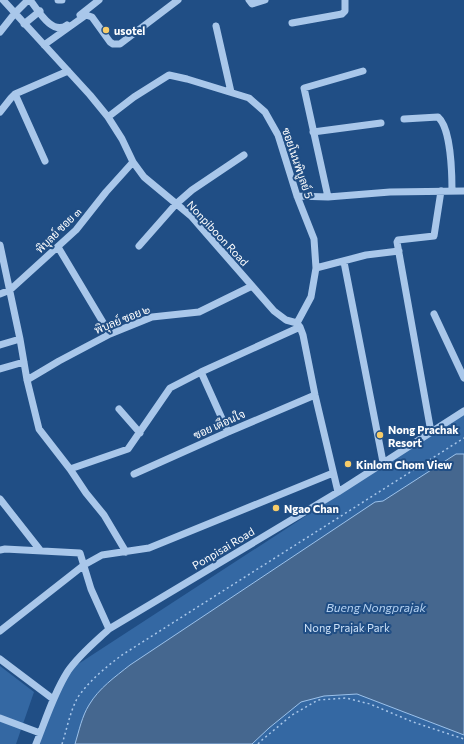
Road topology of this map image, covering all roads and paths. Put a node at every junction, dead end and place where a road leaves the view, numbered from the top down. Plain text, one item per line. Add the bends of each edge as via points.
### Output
1 (3, 0) edge
2 (29, 0) edge
3 (58, 0) edge
4 (62, 0) edge
5 (100, 0) edge
6 (105, 0) edge
7 (178, 0) edge
8 (265, 0) edge
9 (346, 0) edge
10 (251, 2) edge
11 (40, 11) junction
12 (15, 13) junction
13 (86, 15) junction
14 (292, 23) dead end
15 (24, 24) junction
16 (216, 26) dead end
17 (0, 32) edge
18 (44, 45) junction
19 (68, 71) junction
20 (363, 71) dead end
21 (231, 92) junction
22 (15, 94) junction
23 (0, 112) edge
24 (108, 117) junction
25 (404, 119) dead end
26 (381, 123) dead end
27 (313, 132) junction
28 (244, 155) dead end
29 (45, 161) dead end
30 (133, 162) junction
31 (441, 191) junction
32 (452, 191) junction
33 (464, 191) edge
34 (297, 196) junction
35 (328, 197) junction
36 (176, 204) junction
37 (0, 245) edge
38 (139, 246) dead end
39 (58, 247) junction
40 (399, 251) junction
41 (344, 262) junction
42 (316, 268) junction
43 (252, 286) junction
44 (10, 290) junction
45 (0, 294) edge
46 (434, 314) dead end
47 (298, 325) junction
48 (110, 334) junction
49 (20, 339) junction
50 (0, 345) edge
51 (24, 362) junction
52 (0, 369) edge
53 (201, 372) junction
54 (464, 378) edge
55 (27, 380) junction
56 (315, 395) junction
57 (119, 409) dead end
58 (464, 411) edge
59 (228, 432) junction
60 (431, 432) junction
61 (140, 433) junction
62 (464, 438) edge
63 (382, 462) junction
64 (70, 469) junction
65 (333, 473) junction
66 (134, 474) dead end
67 (338, 492) junction
68 (0, 499) edge
69 (0, 550) edge
70 (40, 550) junction
71 (126, 552) junction
72 (84, 565) junction
73 (109, 629) junction
74 (0, 631) edge
75 (0, 659) edge
76 (53, 699) junction
77 (0, 718) edge
78 (40, 733) junction
79 (464, 739) edge
80 (36, 744) edge
81 (62, 744) edge
82 (258, 744) edge

1 - 12 street, Nonpiboon Road
2 - 11 street
2 - 12 street
3 - 4 street
5 - 11 street via 63,27 49,24
6 - 13 street
7 - 13 street via 123,42 116,44 106,38 92,16
8 - 10 street
9 - 14 street via 345,11 342,14
11 - 15 street
12 - 15 street, Nonpiboon Road
12 - 17 street
13 - 18 street
15 - 18 street, Nonpiboon Road
16 - 21 street
18 - 19 street, Nonpiboon Road
19 - 22 street
19 - 24 street, Nonpiboon Road
20 - 27 street via 304,88
21 - 24 street, ซอยโนนพิบูลย์ 5 via 169,75
21 - 34 street, ซอยโนนพิบูลย์ 5 via 249,98 265,112 278,135
22 - 23 street
22 - 29 street
24 - 30 street, Nonpiboon Road
25 - 32 street via 438,117 442,120 451,164
26 - 27 street
27 - 35 street
28 - 36 street via 192,190
30 - 36 street, Nonpiboon Road via 152,185
30 - 39 street, พิบุลย์ ซอย ๓ via 76,230
31 - 32 street
31 - 35 street
31 - 40 street via 435,235 398,240
32 - 33 street
34 - 35 street
34 - 42 street, ซอยโนนพิบูลย์ 5 via 314,239
36 - 38 street
36 - 43 street, Nonpiboon Road via 190,216
37 - 44 street
39 - 44 street, พิบุลย์ ซอย ๓
39 - 48 street
40 - 41 street via 366,255
40 - 60 street
41 - 42 street
41 - 63 street
42 - 47 street, ซอยโนนพิบูลย์ 5 via 312,297
43 - 47 street, Nonpiboon Road via 274,311
43 - 48 street, พิบุลย์ ซอย ๒ via 199,312 152,317
44 - 45 street
44 - 49 street
46 - 54 street
47 - 53 street
47 - 56 street via 303,335
48 - 55 street, พิบุลย์ ซอย ๒
49 - 50 street
49 - 51 street
51 - 52 street
51 - 55 street
53 - 59 street
53 - 61 street via 170,388
55 - 64 street via 40,429
56 - 59 street, ซอย เตือนใจ
56 - 65 street
57 - 61 street
58 - 60 street, Ponpisai Road
59 - 66 street, ซอย เตือนใจ
60 - 63 street, Ponpisai Road
61 - 64 street via 128,449
62 - 81 path via 117,659 96,676 78,698
63 - 67 street, Ponpisai Road
64 - 71 street via 104,515
65 - 67 street
65 - 71 street via 149,548
67 - 73 street, Ponpisai Road
68 - 70 street
69 - 70 street
70 - 72 street via 80,553
71 - 72 street via 102,555
72 - 73 street via 91,589
72 - 74 street
73 - 76 street, Ponpisai Road via 69,670
75 - 76 street
76 - 78 street, Ponpisai Road
77 - 78 street
78 - 80 street, Ponpisai Road
79 - 82 path via 370,704 346,698 318,700 292,715

